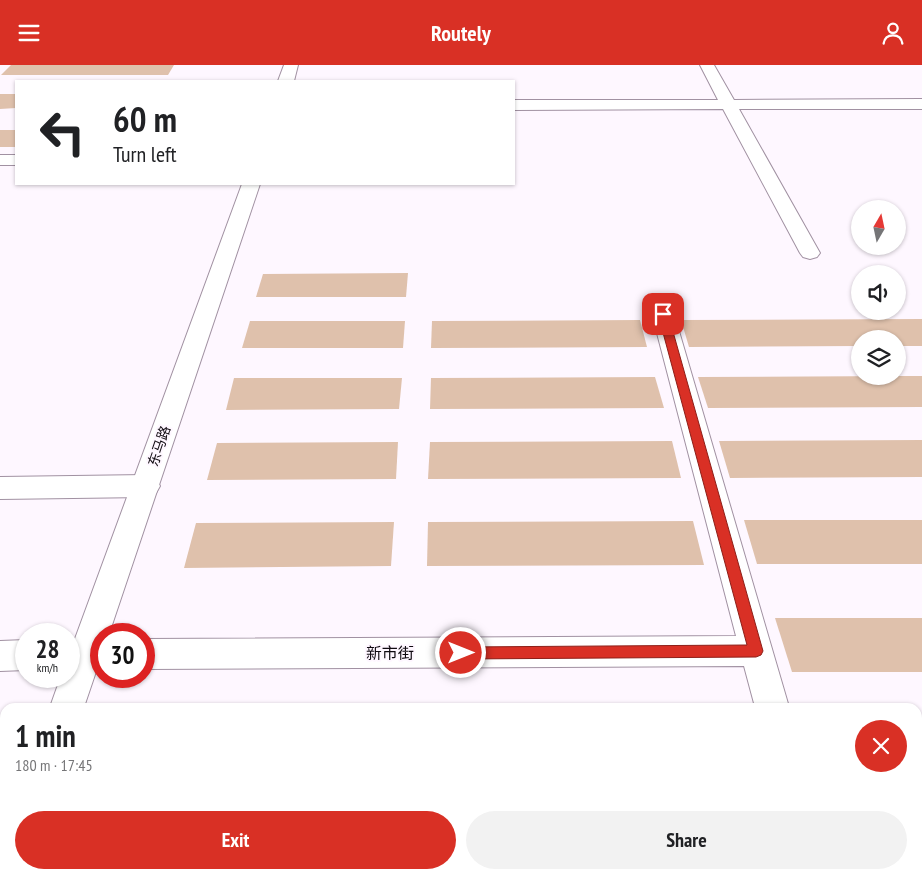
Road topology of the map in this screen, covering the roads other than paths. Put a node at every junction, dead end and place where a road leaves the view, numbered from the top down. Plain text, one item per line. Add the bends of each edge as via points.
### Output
1 (291, 65) edge
2 (707, 65) edge
3 (286, 80) edge
4 (922, 104) edge
5 (515, 105) edge
6 (728, 105) junction
7 (0, 160) edge
8 (15, 160) edge
9 (251, 185) edge
10 (810, 253) dead end
11 (663, 314) dead end
12 (146, 486) junction
13 (0, 488) edge
14 (756, 651) junction
15 (85, 654) edge
16 (155, 654) edge
17 (15, 655) edge
18 (0, 656) edge
19 (68, 703) edge
20 (771, 703) edge

1 - 3 street
2 - 6 street
4 - 6 street
5 - 6 street
6 - 10 street
7 - 8 street
9 - 12 street, 东马路
11 - 14 street
12 - 13 street
12 - 15 street, 东马路
14 - 16 street, 新市街
14 - 20 street
15 - 19 street, 东马路
17 - 18 street

